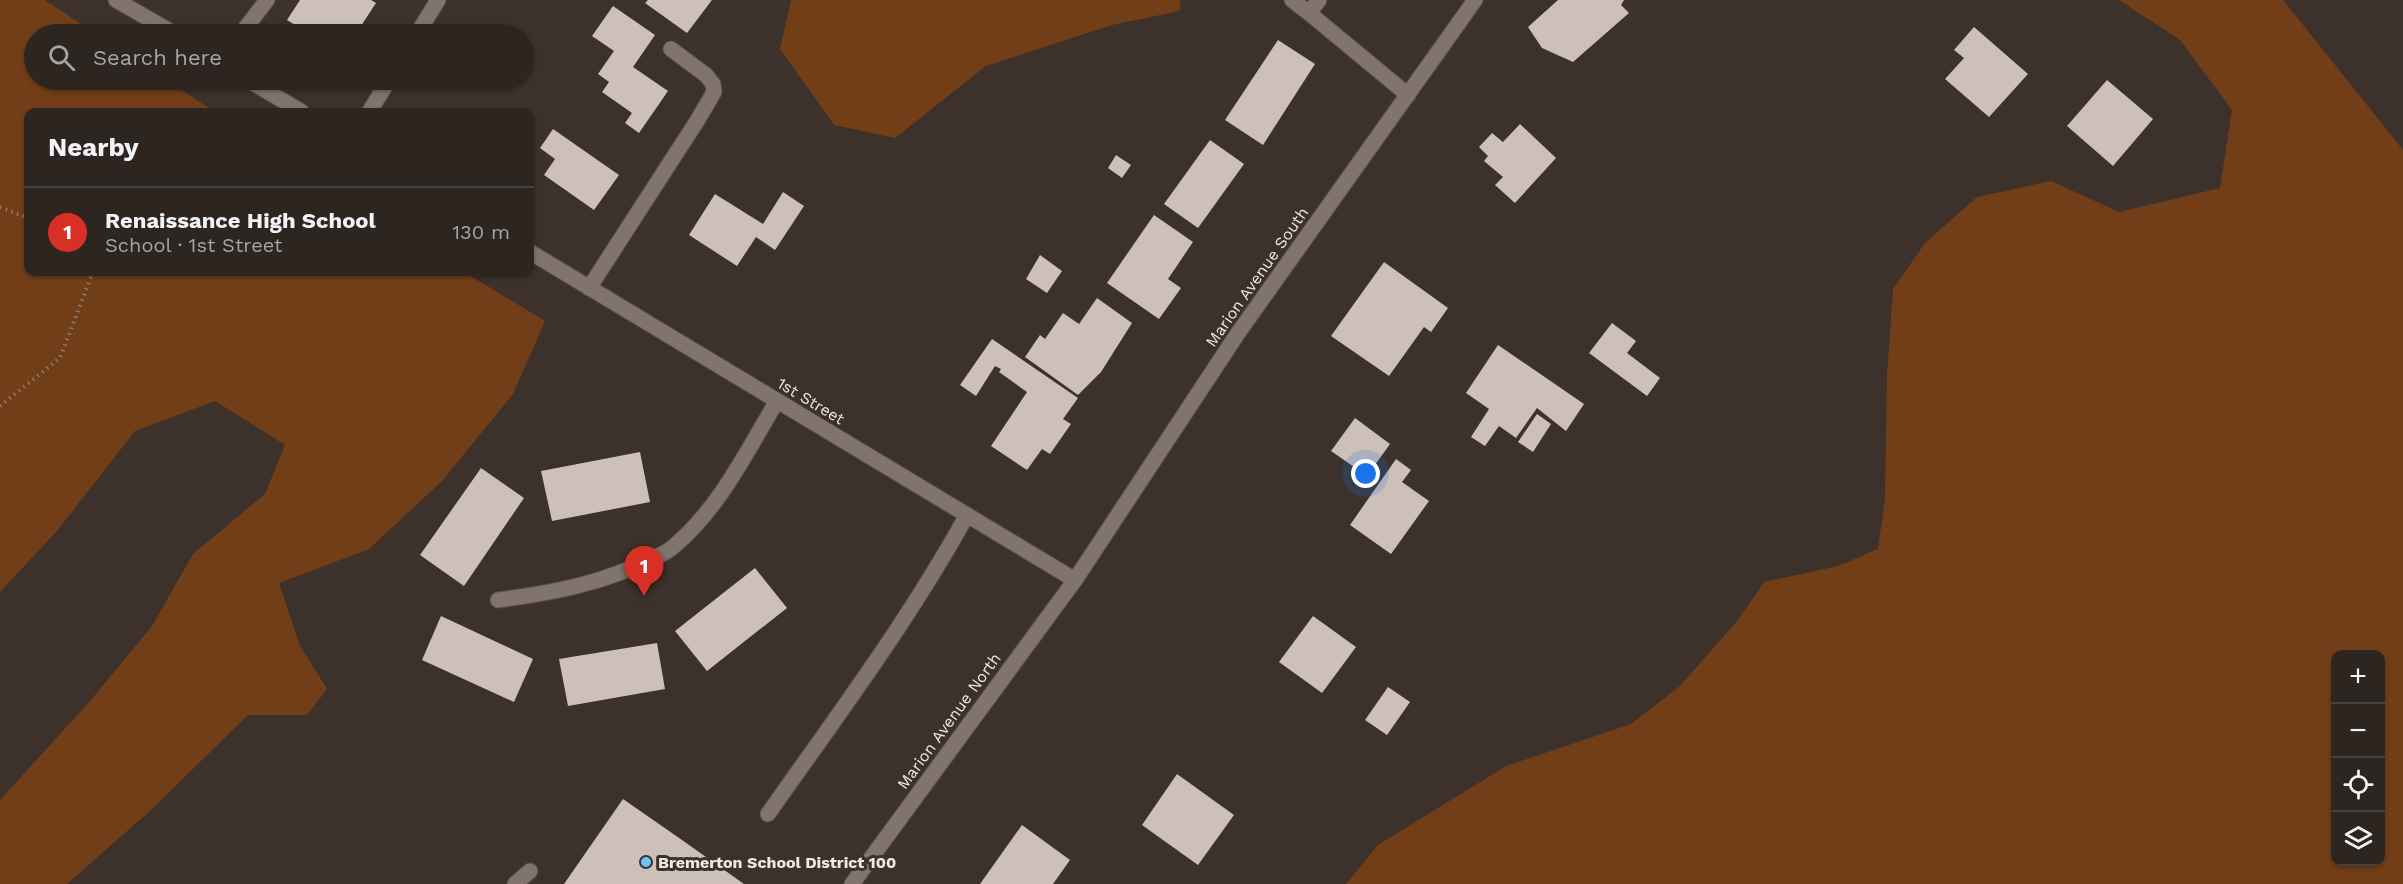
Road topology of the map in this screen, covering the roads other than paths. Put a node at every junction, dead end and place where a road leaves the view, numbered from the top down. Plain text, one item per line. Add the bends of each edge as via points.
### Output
1 (116, 0) edge
2 (267, 0) edge
3 (438, 0) edge
4 (1292, 0) edge
5 (1319, 0) edge
6 (1475, 0) edge
7 (1309, 13) junction
8 (158, 24) edge
9 (249, 24) edge
10 (423, 24) edge
11 (671, 49) dead end
12 (265, 90) edge
13 (383, 90) edge
14 (1408, 95) junction
15 (295, 108) edge
16 (372, 108) edge
17 (534, 254) edge
18 (589, 288) junction
19 (777, 401) junction
20 (967, 515) junction
21 (1075, 580) junction
22 (498, 600) dead end
23 (768, 814) dead end
24 (530, 872) dead end
25 (515, 884) edge
26 (852, 884) edge

1 - 8 main road
2 - 9 main road
3 - 10 main road
4 - 7 main road
5 - 7 main road
6 - 14 main road, Marion Avenue South
7 - 14 main road
11 - 18 main road via 706,75 714,92
12 - 15 main road
13 - 16 main road
14 - 21 main road, Marion Avenue South via 1238,333
17 - 18 main road, 1st Street
18 - 19 main road, 1st Street
19 - 20 main road, 1st Street
19 - 22 main road via 729,482 672,549 638,567 594,582 547,594
20 - 21 main road, 1st Street
20 - 23 main road via 910,612
21 - 26 main road, Marion Avenue North
24 - 25 main road

